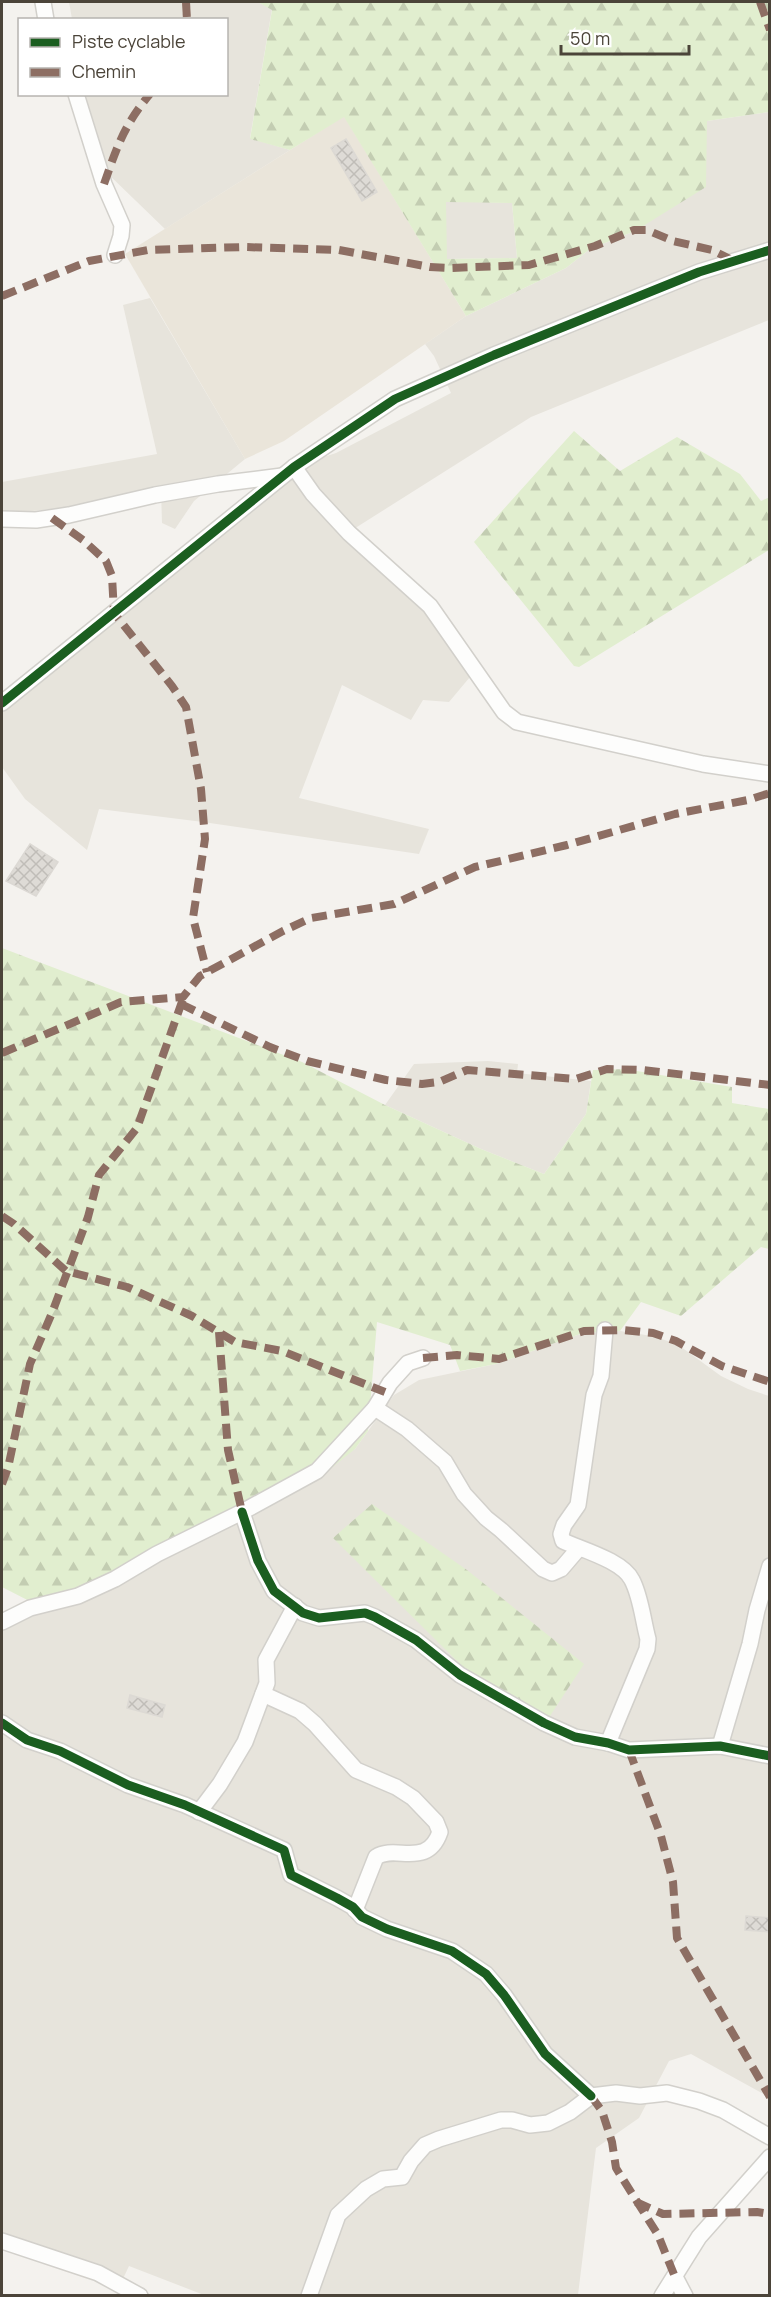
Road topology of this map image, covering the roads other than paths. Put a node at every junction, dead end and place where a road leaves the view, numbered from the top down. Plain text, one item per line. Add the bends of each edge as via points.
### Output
1 (43, 2) edge
2 (46, 18) edge
3 (77, 96) edge
4 (770, 250) edge
5 (115, 255) dead end
6 (288, 472) junction
7 (2, 519) edge
8 (2, 703) edge
9 (770, 774) edge
10 (605, 1330) dead end
11 (423, 1358) dead end
12 (375, 1408) junction
13 (242, 1512) junction
14 (579, 1548) junction
15 (770, 1566) edge
16 (294, 1606) junction
17 (2, 1622) edge
18 (262, 1694) junction
19 (2, 1724) edge
20 (608, 1743) junction
21 (720, 1746) junction
22 (770, 1756) edge
23 (199, 1812) junction
24 (355, 1910) junction
25 (591, 2096) junction
26 (770, 2137) edge
27 (770, 2157) edge
28 (2, 2241) edge
29 (675, 2277) junction
30 (140, 2295) edge
31 (309, 2295) edge
32 (662, 2295) edge
33 (685, 2295) edge

1 - 2 street
3 - 5 street via 104,184 122,225
4 - 6 street via 699,272 405,395
6 - 7 street via 155,495 60,517
6 - 8 street
6 - 9 street via 430,606 504,712 517,722 703,764
10 - 14 street via 601,1377 594,1395 578,1505 561,1534 563,1541
11 - 12 street via 408,1363
12 - 13 street via 317,1471
12 - 14 street via 445,1462 464,1494 543,1569 552,1573 561,1569
13 - 16 street via 258,1561 274,1591
13 - 17 street via 78,1596 30,1608
14 - 20 street via 628,1573 634,1582 648,1639
15 - 21 street
16 - 18 street via 266,1660 267,1683
16 - 20 street via 319,1618 365,1613 375,1617 416,1640 460,1675 544,1723 575,1737
18 - 23 street via 245,1742
18 - 24 street via 300,1711 356,1770 413,1798 436,1822 438,1840 424,1851 382,1853 376,1857
19 - 23 street via 27,1740
20 - 21 street via 629,1750
21 - 22 street
23 - 24 street via 284,1850 291,1875
24 - 25 street via 387,1929 452,1951 486,1974 545,2054
25 - 26 street via 667,2093 723,2110
25 - 31 street via 548,2123 530,2125 501,2120 426,2145 402,2177 383,2179 366,2189 338,2215
27 - 29 street via 699,2237
28 - 30 street via 98,2273
29 - 32 street
29 - 33 street

